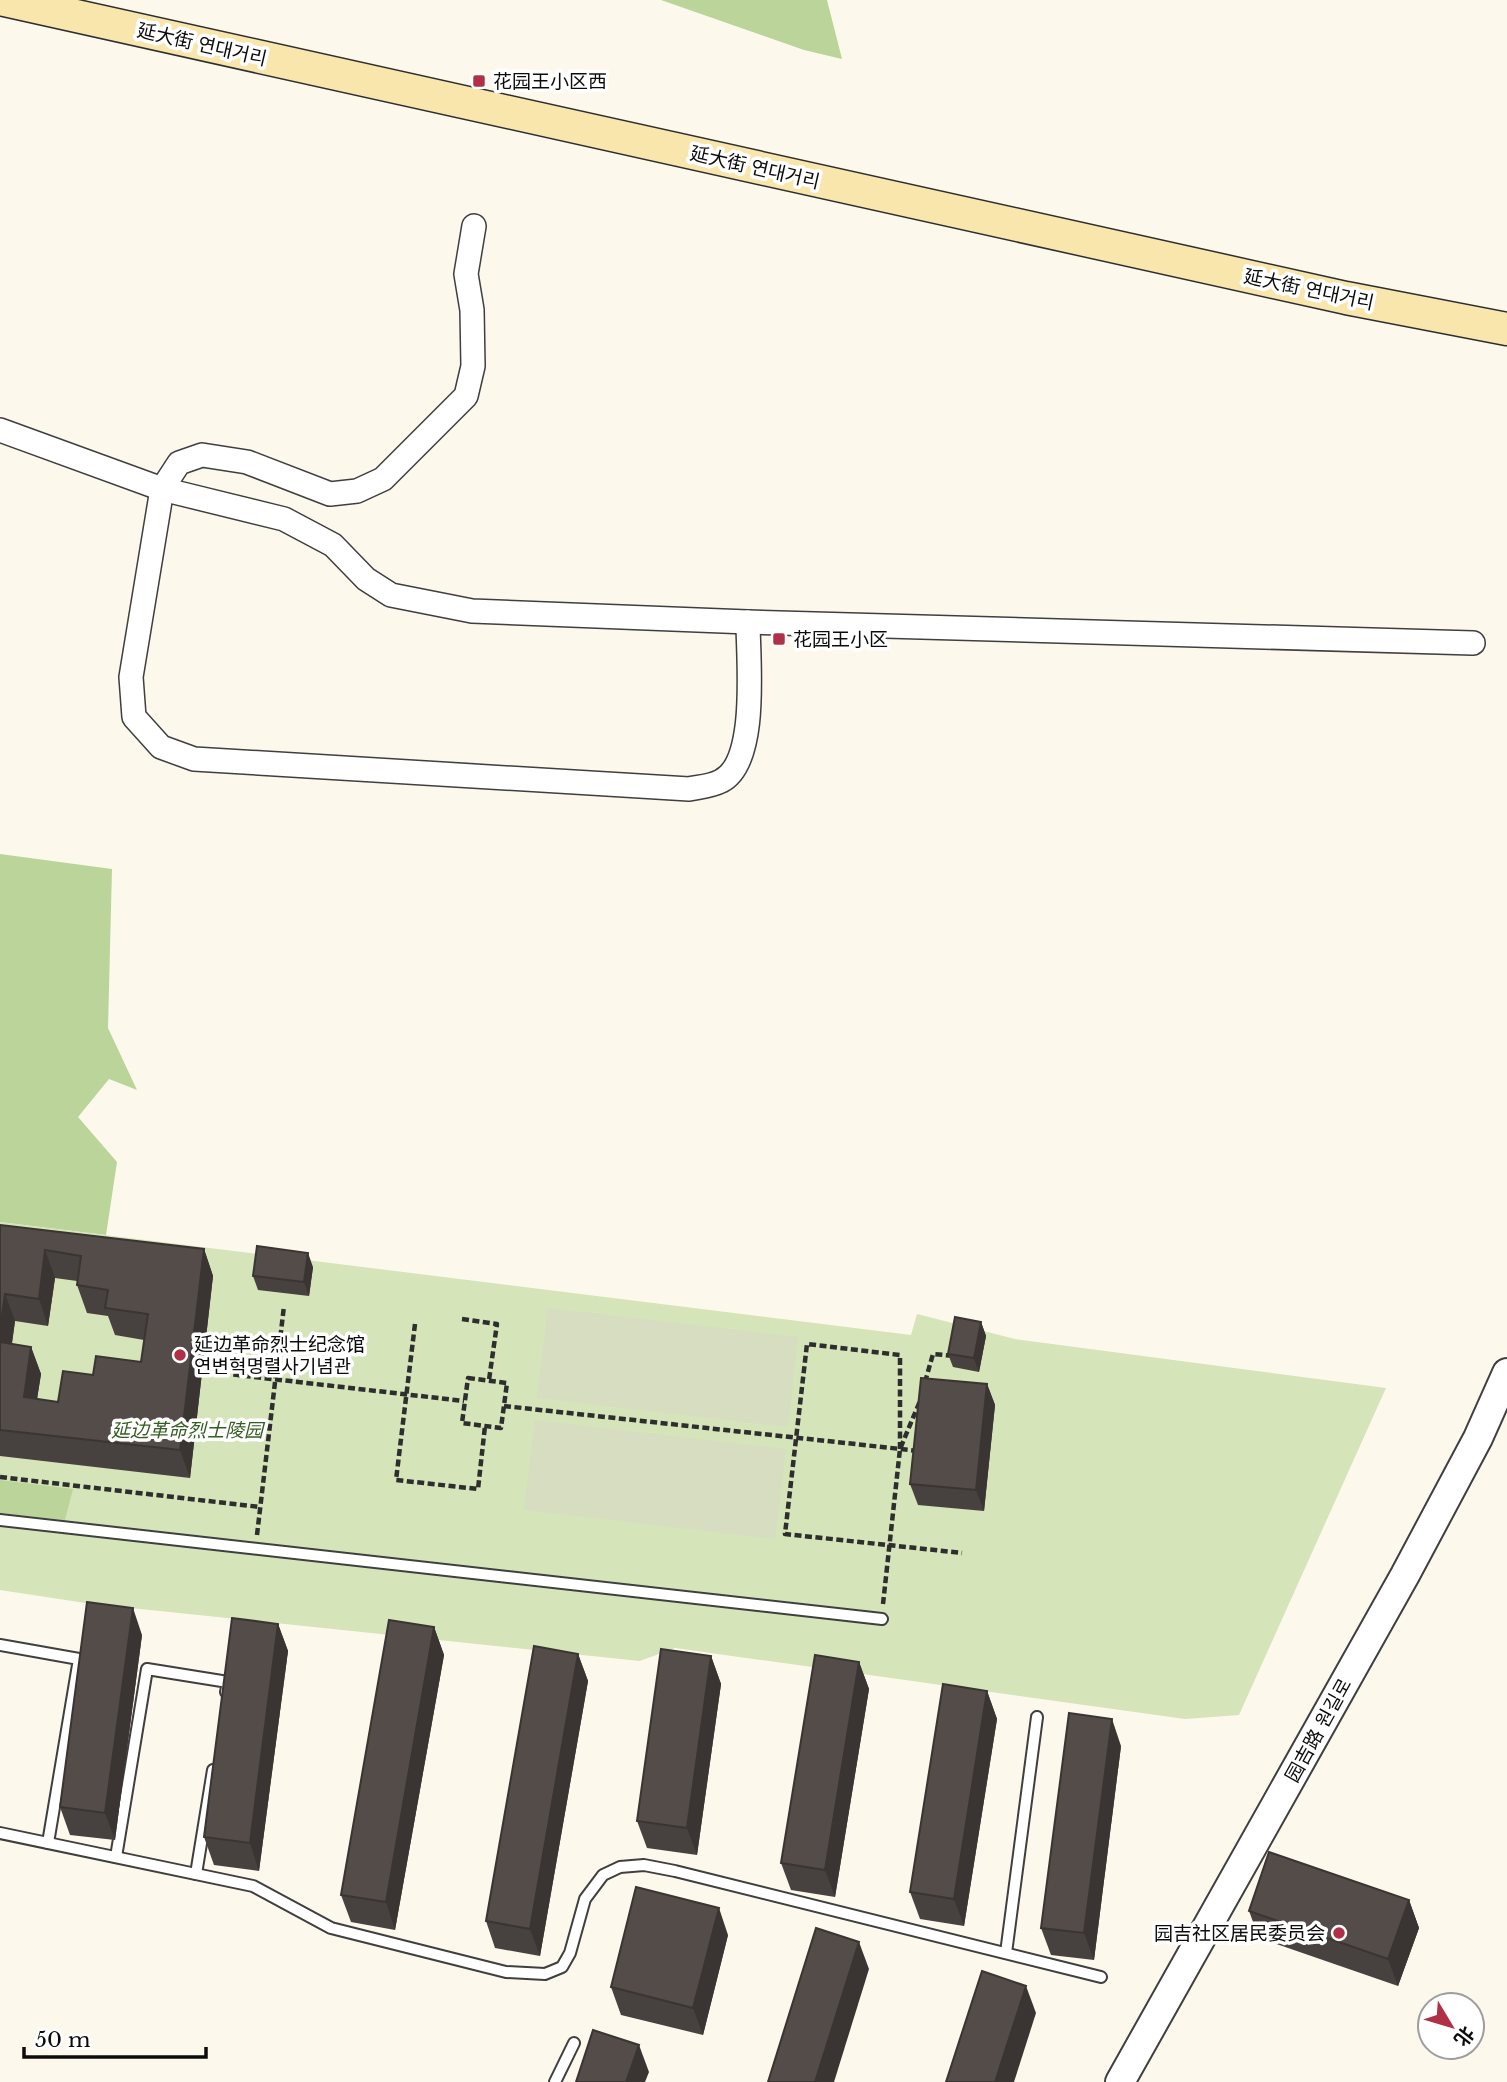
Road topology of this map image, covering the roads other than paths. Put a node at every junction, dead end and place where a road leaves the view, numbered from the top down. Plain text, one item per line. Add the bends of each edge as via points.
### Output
1 (4, 0) edge
2 (474, 226) dead end
3 (1507, 330) edge
4 (0, 430) edge
5 (162, 489) junction
6 (748, 622) junction
7 (1473, 643) dead end
8 (1507, 1373) edge
9 (0, 1520) edge
10 (882, 1619) road end
11 (0, 1645) edge
12 (223, 1709) edge
13 (1037, 1717) dead end
14 (214, 1764) edge
15 (0, 1833) edge
16 (48, 1843) junction
17 (116, 1857) junction
18 (196, 1874) junction
19 (1006, 1953) junction
20 (1101, 1977) dead end
21 (574, 2043) dead end
22 (555, 2082) edge
23 (1120, 2082) edge

1 - 3 main road, 延大街 연대거리
2 - 5 street via 466,274 473,366 466,396 383,479 357,491 330,494 247,462 202,455 178,463
4 - 5 street
5 - 6 street via 284,519 333,545 366,579 391,595 471,611
5 - 6 street via 131,677 134,717 161,747 194,759 689,789 722,781 739,762 748,733
6 - 7 street
8 - 23 street, 园吉路 원길로 via 1405,1575
9 - 10 lane
11 - 16 lane via 79,1659
12 - 17 lane via 228,1682 147,1669
13 - 19 lane
14 - 18 lane
15 - 16 lane
16 - 17 lane
17 - 18 lane
18 - 19 lane via 253,1886 331,1928 506,1972 545,1974 562,1967 594,1885 603,1874 620,1867 644,1865
19 - 20 lane
21 - 22 lane

